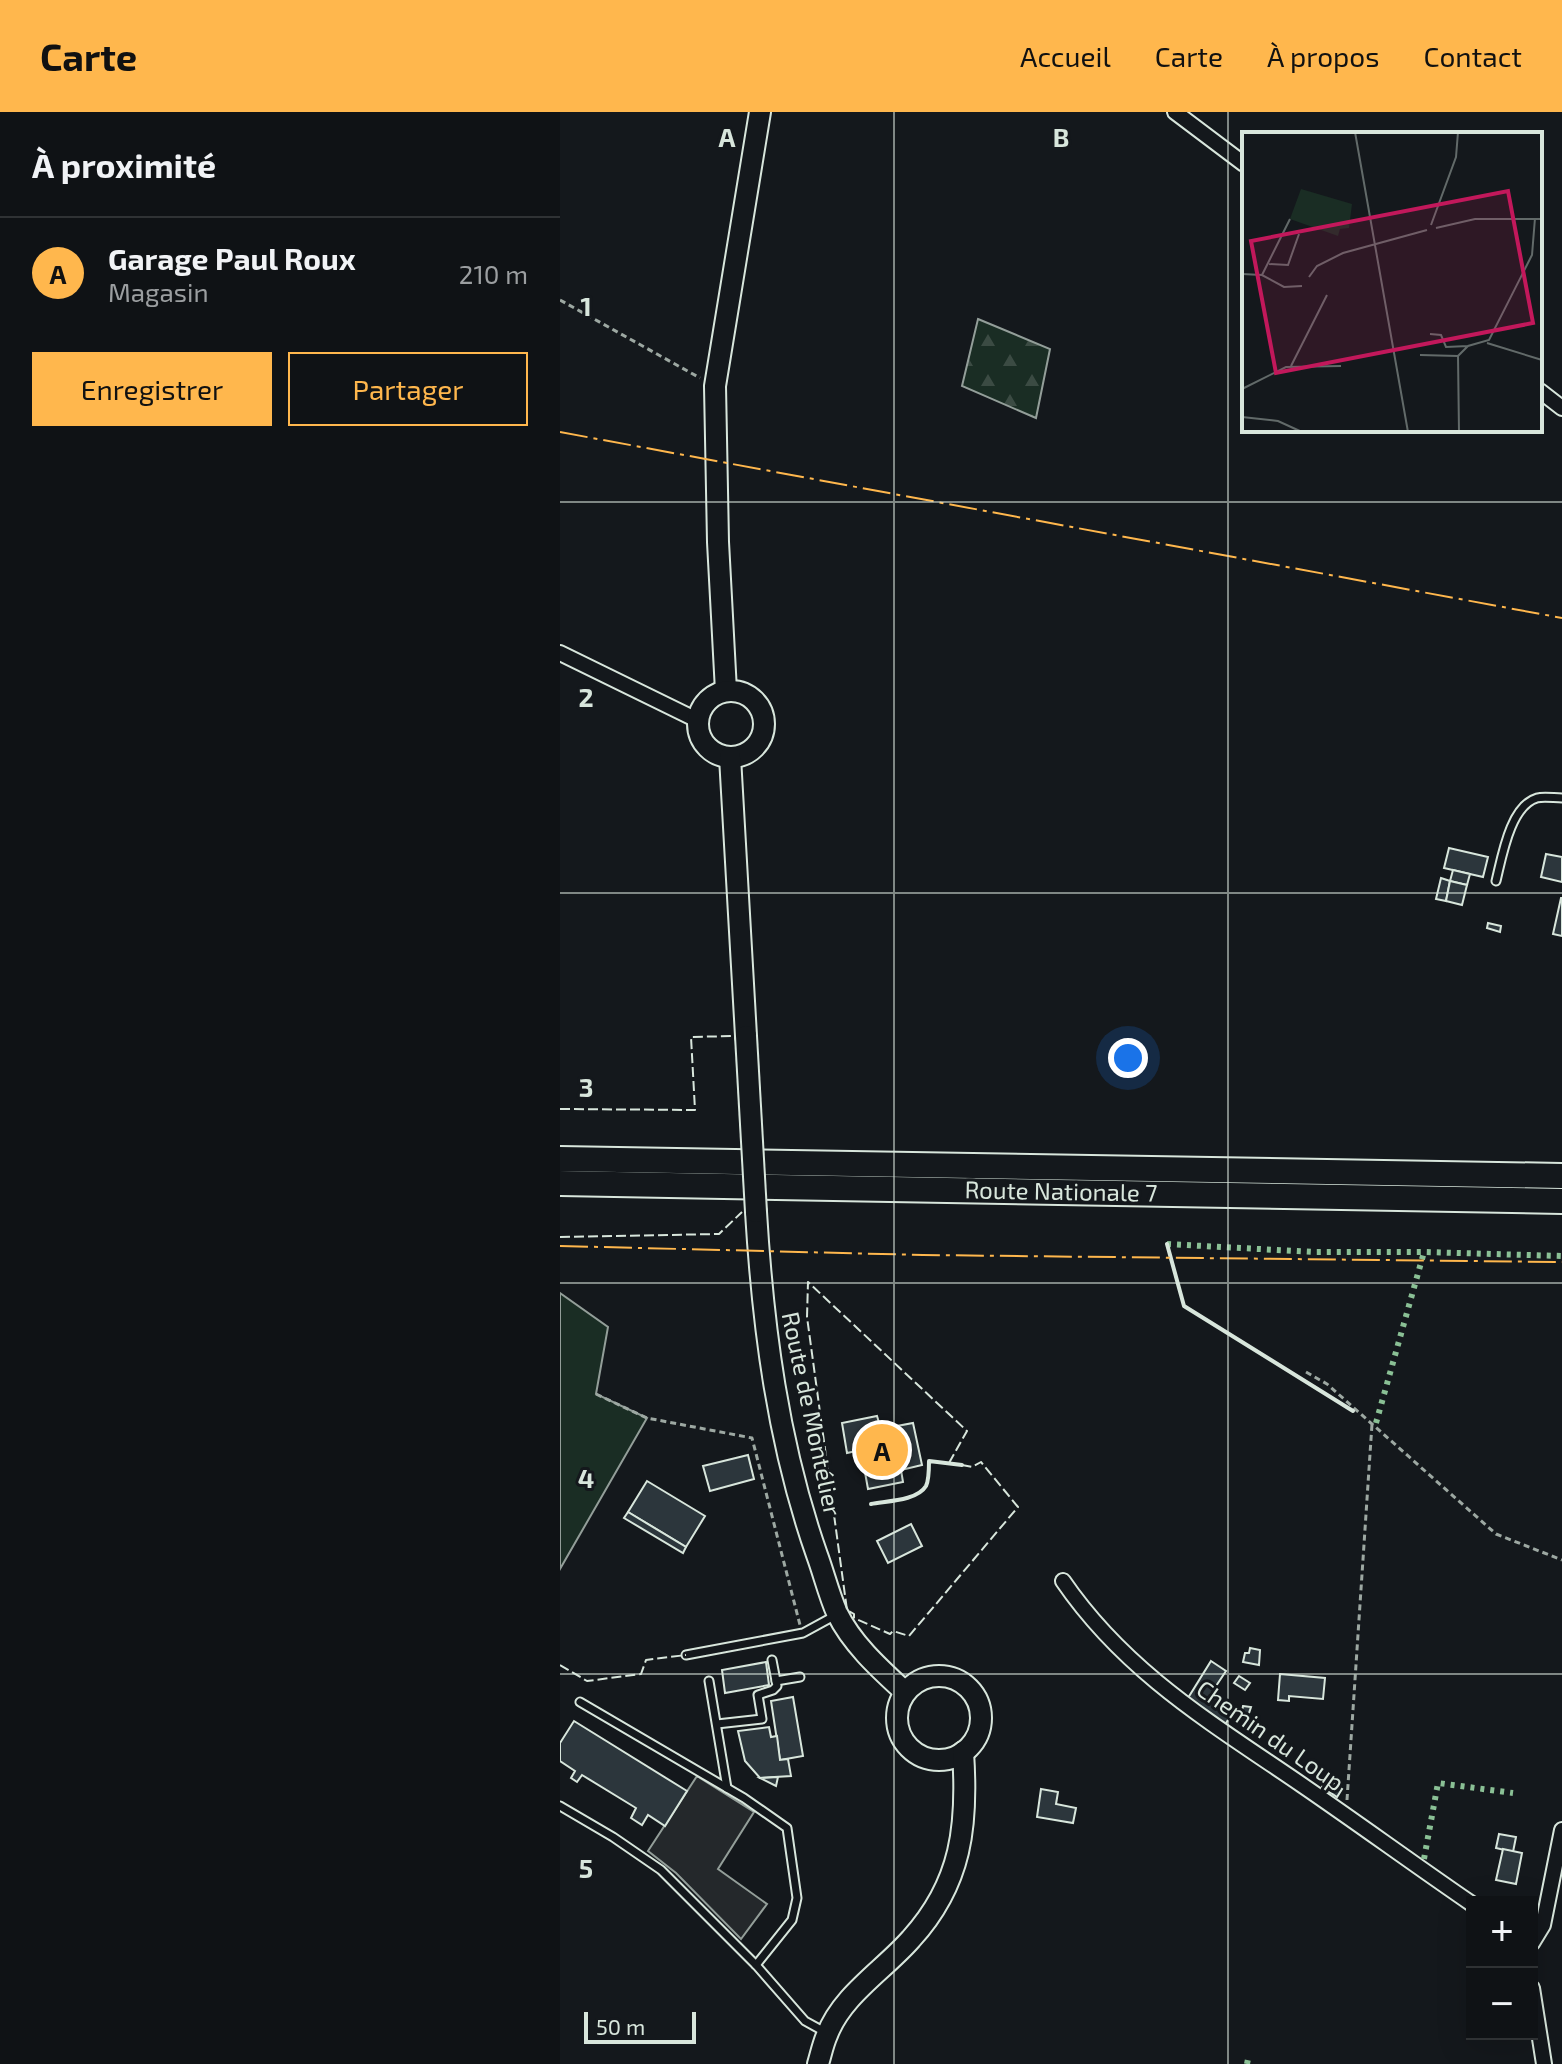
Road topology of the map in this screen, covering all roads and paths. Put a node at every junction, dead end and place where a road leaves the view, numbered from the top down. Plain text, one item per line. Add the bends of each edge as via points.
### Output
1 (760, 112) edge
2 (1175, 112) edge
3 (1242, 162) edge
4 (560, 300) edge
5 (715, 386) junction
6 (1542, 393) edge
7 (1562, 408) edge
8 (560, 653) edge
9 (726, 691) junction
10 (699, 721) junction
11 (730, 757) junction
12 (1562, 798) edge
13 (1496, 881) dead end
14 (560, 1159) edge
15 (1562, 1176) edge
16 (560, 1183) edge
17 (1562, 1201) edge
18 (1306, 1372) dead end
19 (596, 1394) dead end
20 (1372, 1424) junction
21 (1562, 1560) edge
22 (1063, 1581) dead end
23 (838, 1614) junction
24 (803, 1633) junction
25 (686, 1655) dead end
26 (772, 1660) dead end
27 (800, 1677) dead end
28 (709, 1681) dead end
29 (776, 1681) junction
30 (905, 1692) junction
31 (580, 1702) dead end
32 (717, 1724) junction
33 (963, 1752) junction
34 (727, 1788) junction
35 (560, 1806) edge
36 (1346, 1815) junction
37 (1562, 1830) edge
38 (1466, 1900) edge
39 (1538, 1933) edge
40 (756, 1965) junction
41 (1538, 2026) edge
42 (827, 2033) junction
43 (818, 2064) edge
44 (1544, 2064) edge

1 - 5 main road
2 - 3 street
4 - 5 path
5 - 9 main road
6 - 7 street
8 - 10 street
9 - 10 main road via 707,702
9 - 11 main road via 747,695 762,711 764,722 758,743
10 - 11 main road via 711,749
11 - 23 main road, Route de Montélier, bridge via 762,1299 778,1404 804,1517
12 - 13 lane via 1538,797 1521,807
14 - 15 highway, Route Nationale 7
16 - 17 highway, Route Nationale 7
18 - 20 path
19 - 24 path via 647,1418 752,1438
20 - 21 path via 1496,1534
20 - 36 path
22 - 36 street, Chemin du Loup via 1087,1616 1151,1677
23 - 24 lane
23 - 30 main road, Route de Montélier via 872,1661
24 - 25 lane
26 - 29 lane
27 - 29 lane
28 - 32 lane
29 - 32 lane via 773,1690 758,1695 762,1719
30 - 33 main road via 896,1718 906,1744 929,1759
30 - 33 main road via 928,1676 955,1678 967,1686 981,1710 981,1724
31 - 34 lane
32 - 34 lane
33 - 42 main road via 964,1824 947,1888 913,1938 855,1993
34 - 40 lane via 787,1828 795,1909
35 - 40 lane via 661,1870
36 - 38 street, Chemin du Loup
37 - 39 street
40 - 42 lane via 805,2021
41 - 44 street
42 - 43 main road

